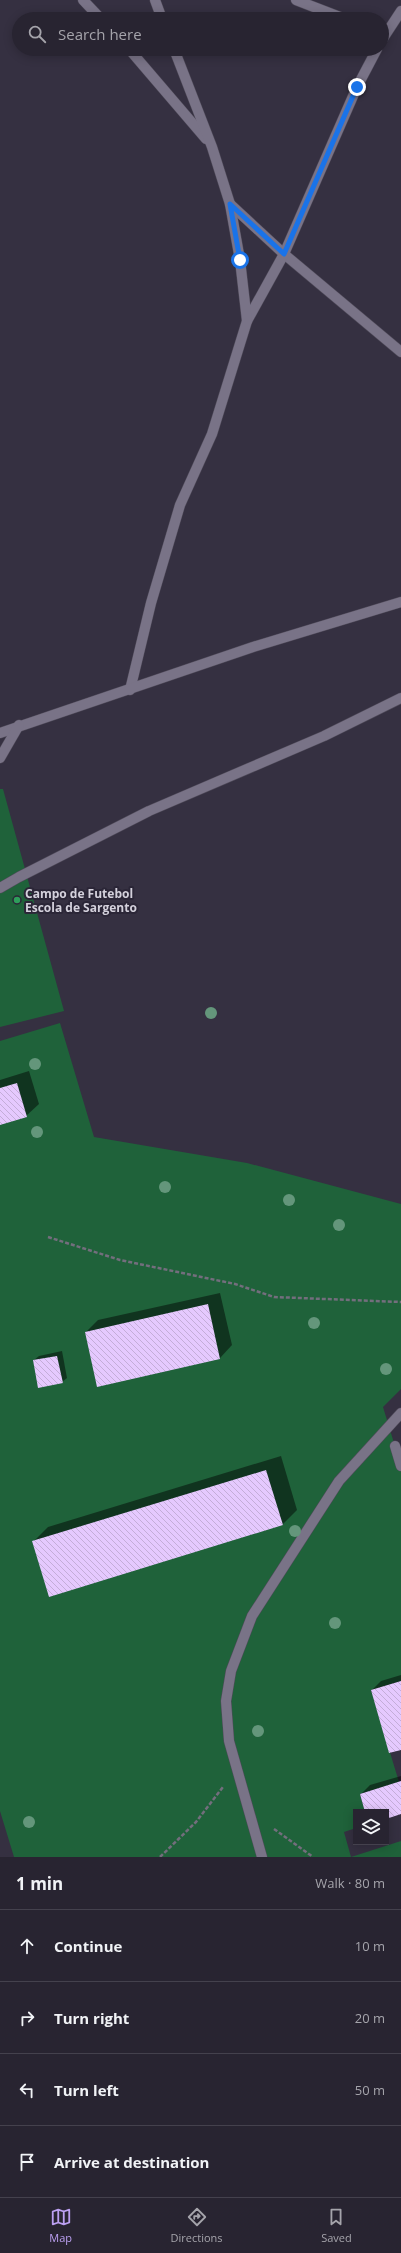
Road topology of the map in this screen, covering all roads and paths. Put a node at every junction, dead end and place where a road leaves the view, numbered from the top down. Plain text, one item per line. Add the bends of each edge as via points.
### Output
1 (83, 0) edge
2 (155, 0) edge
3 (296, 0) edge
4 (401, 11) edge
5 (94, 12) edge
6 (159, 12) edge
7 (327, 12) edge
8 (389, 28) edge
9 (136, 56) edge
10 (177, 56) edge
11 (373, 56) edge
12 (212, 147) junction
13 (230, 204) junction
14 (284, 254) junction
15 (247, 321) junction
16 (401, 352) edge
17 (401, 602) edge
18 (130, 690) junction
19 (401, 698) edge
20 (20, 725) junction
21 (0, 733) edge
22 (0, 758) edge
23 (0, 888) edge
24 (48, 1237) dead end
25 (401, 1302) edge
26 (401, 1413) edge
27 (395, 1446) dead end
28 (401, 1466) edge
29 (224, 1786) dead end
30 (247, 1807) junction
31 (160, 1857) edge
32 (262, 1857) edge
33 (313, 1857) edge

1 - 5 street
2 - 6 street
3 - 7 street
4 - 8 street
9 - 12 street
10 - 12 street
11 - 14 street via 357,87
12 - 13 street
13 - 14 street
13 - 15 street
14 - 15 street
14 - 16 street
15 - 18 street via 212,434 180,504 151,603
17 - 18 street via 253,647
18 - 20 street
19 - 23 street via 324,736 149,811
20 - 21 street
20 - 22 street
24 - 25 path via 120,1260 235,1284 274,1297
26 - 30 street via 339,1481 252,1616 231,1671 226,1701 229,1741
27 - 28 street
29 - 31 path via 196,1822
30 - 32 street
30 - 33 path via 285,1839

